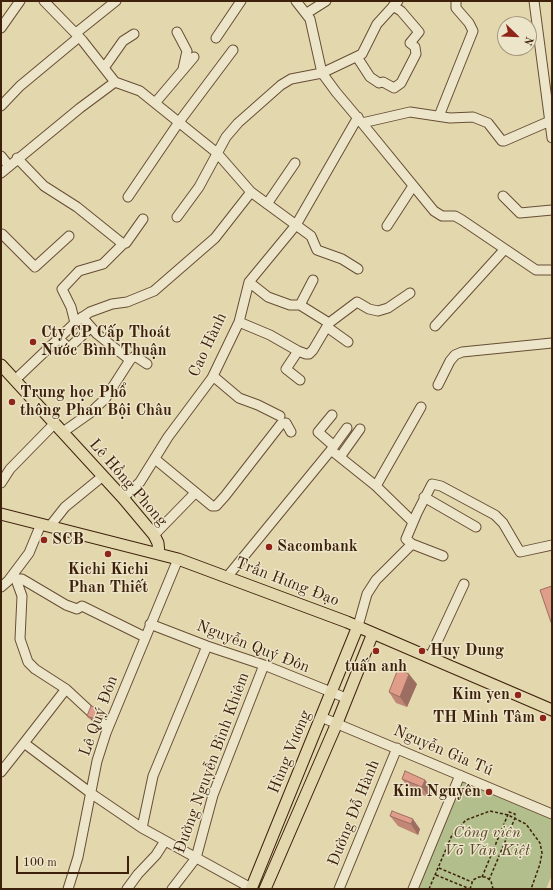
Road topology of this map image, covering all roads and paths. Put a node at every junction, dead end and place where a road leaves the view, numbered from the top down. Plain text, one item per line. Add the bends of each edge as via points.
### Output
1 (20, 1) edge
2 (44, 1) edge
3 (116, 1) edge
4 (241, 1) edge
5 (296, 1) edge
6 (326, 1) edge
7 (456, 1) edge
8 (534, 1) edge
9 (395, 3) edge
10 (306, 13) junction
11 (1, 28) edge
12 (177, 32) dead end
13 (134, 34) dead end
14 (77, 35) junction
15 (216, 38) dead end
16 (233, 50) dead end
17 (194, 57) dead end
18 (357, 57) junction
19 (104, 68) junction
20 (183, 69) junction
21 (548, 72) edge
22 (322, 73) junction
23 (115, 82) junction
24 (155, 103) junction
25 (1, 106) edge
26 (438, 116) junction
27 (360, 120) junction
28 (550, 121) junction
29 (179, 122) junction
30 (552, 138) edge
31 (217, 153) junction
32 (1, 156) edge
33 (17, 158) junction
34 (295, 163) dead end
35 (9, 166) junction
36 (1, 173) edge
37 (413, 186) junction
38 (251, 192) junction
39 (504, 196) dead end
40 (128, 197) dead end
41 (268, 204) junction
42 (552, 210) edge
43 (177, 217) dead end
44 (143, 219) dead end
45 (296, 225) junction
46 (387, 226) dead end
47 (1, 235) edge
48 (69, 236) dead end
49 (123, 244) junction
50 (504, 250) junction
51 (358, 268) dead end
52 (552, 270) edge
53 (313, 280) dead end
54 (249, 282) junction
55 (410, 293) dead end
56 (300, 304) junction
57 (82, 317) junction
58 (239, 322) junction
59 (75, 323) junction
60 (328, 325) junction
61 (435, 326) dead end
62 (91, 327) junction
63 (59, 339) junction
64 (348, 342) dead end
65 (552, 343) edge
66 (298, 351) junction
67 (130, 360) junction
68 (147, 364) dead end
69 (1, 365) edge
70 (213, 376) junction
71 (15, 380) junction
72 (300, 380) dead end
73 (438, 386) dead end
74 (422, 407) dead end
75 (332, 415) dead end
76 (280, 416) dead end
77 (55, 423) junction
78 (347, 428) dead end
79 (360, 429) dead end
80 (63, 432) junction
81 (291, 432) dead end
82 (332, 448) junction
83 (340, 457) junction
84 (155, 459) junction
85 (103, 476) junction
86 (2, 478) edge
87 (376, 486) junction
88 (195, 493) junction
89 (424, 497) junction
90 (123, 498) junction
91 (1, 514) edge
92 (412, 522) junction
93 (45, 525) junction
94 (476, 527) dead end
95 (154, 535) junction
96 (412, 544) junction
97 (552, 545) edge
98 (159, 554) junction
99 (443, 556) dead end
100 (178, 559) junction
101 (15, 577) junction
102 (227, 577) junction
103 (464, 584) dead end
104 (1, 587) edge
105 (150, 624) junction
106 (358, 626) junction
107 (373, 632) junction
108 (145, 637) junction
109 (206, 646) junction
110 (430, 657) junction
111 (264, 666) junction
112 (66, 689) junction
113 (331, 693) junction
114 (346, 698) junction
115 (552, 710) edge
116 (321, 717) junction
117 (337, 723) junction
118 (108, 728) junction
119 (24, 743) junction
120 (396, 748) junction
121 (1, 772) edge
122 (460, 775) junction
123 (92, 794) junction
124 (552, 814) edge
125 (508, 815) junction
126 (515, 818) junction
127 (142, 828) junction
128 (165, 841) junction
129 (196, 858) junction
130 (438, 868) junction
131 (436, 874) junction
132 (482, 877) junction
133 (489, 880) junction
134 (472, 882) junction
135 (251, 888) edge
136 (68, 889) edge
137 (128, 889) edge
138 (172, 889) edge
139 (265, 889) edge
140 (338, 889) edge
141 (413, 889) edge
142 (429, 889) edge
143 (470, 889) edge
144 (493, 889) edge
145 (531, 889) edge

1 - 11 street
2 - 14 street
3 - 14 street
4 - 15 street
5 - 10 street
6 - 10 street
7 - 26 street via 456,8 473,31
8 - 21 street
9 - 18 street via 377,24 365,49
9 - 18 street via 419,32 410,43 415,47 416,54 401,83 394,88 383,82 379,83 370,77
10 - 22 street via 310,19
12 - 20 street via 187,51
13 - 19 street via 123,41
14 - 19 street
14 - 25 street
16 - 29 street
17 - 20 street
18 - 22 street
19 - 23 street
20 - 24 street
21 - 28 street
22 - 27 street
22 - 31 street via 291,79 281,85 238,122
23 - 24 street via 140,91
23 - 33 street
24 - 29 street
26 - 27 street via 410,112
26 - 28 street via 480,119 488,123 502,141
27 - 37 street
27 - 45 street, Cao Hành
28 - 30 street
29 - 31 street
29 - 40 street
31 - 38 street
31 - 43 street via 199,187
32 - 35 street
33 - 35 street
33 - 49 street via 44,186
34 - 41 street
35 - 36 street
37 - 46 street
37 - 50 street via 434,212 442,216 455,216
38 - 41 street
38 - 57 street via 215,238 154,291 133,300 112,304
39 - 42 street via 520,213
41 - 45 street
44 - 49 street
45 - 51 street via 314,239 318,250
45 - 54 street, Cao Hành
47 - 48 street via 35,267
49 - 59 street via 103,264 79,271 62,289
50 - 52 street via 536,270
50 - 61 street
53 - 56 street
54 - 56 street via 268,297 281,303
54 - 58 street, Cao Hành
55 - 60 street via 388,308 378,311 369,310 357,302
56 - 60 street
57 - 59 street
57 - 62 street
58 - 66 street via 270,335
58 - 70 street, Cao Hành
59 - 63 street
60 - 64 street
60 - 66 street via 309,354
62 - 63 street via 69,348
62 - 67 street
63 - 71 street
65 - 73 street via 462,352 450,361
66 - 72 street via 286,369
67 - 68 street via 135,356
67 - 80 street via 105,399
69 - 71 main road, Lê Hồng Phong
70 - 76 street via 239,398
70 - 84 street, Cao Hành
71 - 77 main road, Lê Hồng Phong
74 - 87 street
75 - 82 street via 318,432
77 - 80 main road, Lê Hồng Phong
77 - 86 street
78 - 82 street
79 - 83 street
80 - 85 main road, Lê Hồng Phong
81 - 88 street via 286,423 281,424 216,506 212,506
82 - 83 street
82 - 102 street
83 - 87 street
84 - 88 street
84 - 90 street, Cao Hành via 140,482
85 - 90 main road, Lê Hồng Phong
85 - 93 street
87 - 92 street
88 - 95 street
89 - 92 street
89 - 94 street
89 - 97 street via 432,484 436,483 495,515 503,523 520,552
90 - 95 main road, Lê Hồng Phong
91 - 93 main road, Trần Hưng Đạo
92 - 96 street via 406,539
93 - 98 main road, Trần Hưng Đạo
93 - 101 street
95 - 98 main road, Lê Hồng Phong
96 - 99 street
96 - 106 street via 376,580 368,594
98 - 100 main road, Trần Hưng Đạo
100 - 102 main road, Trần Hưng Đạo
100 - 105 street, Lê Quý Đôn
101 - 104 street
101 - 108 street via 66,605 77,609 82,606
101 - 112 street via 22,596 20,639 28,662
102 - 106 main road, Trần Hưng Đạo
103 - 110 street
105 - 108 street, Lê Quý Đôn
105 - 109 street, Nguyễn Quý Đôn
106 - 107 main road, Trần Hưng Đạo
106 - 113 main road, Hùng Vương
107 - 110 main road, Trần Hưng Đạo
107 - 114 main road, Hùng Vương
108 - 118 street, Lê Quý Đôn
109 - 111 street, Nguyễn Quý Đôn
109 - 127 street via 153,776
110 - 115 main road, Trần Hưng Đạo
111 - 113 street, Nguyễn Quý Đôn
111 - 129 street, Đường Nguyễn Bỉnh Khiêm via 213,795
112 - 118 street
112 - 119 street
113 - 114 street, Nguyễn Quý Đôn
113 - 116 main road, Hùng Vương
114 - 117 main road, Hùng Vương
116 - 117 street, Nguyễn Gia Tú
116 - 135 main road, Hùng Vương
117 - 120 street, Nguyễn Gia Tú
117 - 139 main road, Hùng Vương
118 - 123 street, Lê Quý Đôn via 97,761
119 - 121 street
119 - 123 street
120 - 122 street, Nguyễn Gia Tú
120 - 140 street, Đường Đỗ Hành
122 - 124 street, Nguyễn Gia Tú
122 - 141 street
123 - 127 street
123 - 136 street, Lê Quý Đôn
125 - 126 path
125 - 130 path via 490,811 466,820 452,835
125 - 132 path
126 - 133 path
126 - 145 path via 526,824 534,833 542,853
127 - 128 street
128 - 129 street
128 - 137 street via 156,856 138,874
129 - 135 street
129 - 138 street, Đường Nguyễn Bỉnh Khiêm
130 - 131 path
130 - 134 path
131 - 142 path
131 - 143 path
132 - 133 path
132 - 134 path
133 - 144 path
134 - 143 path

